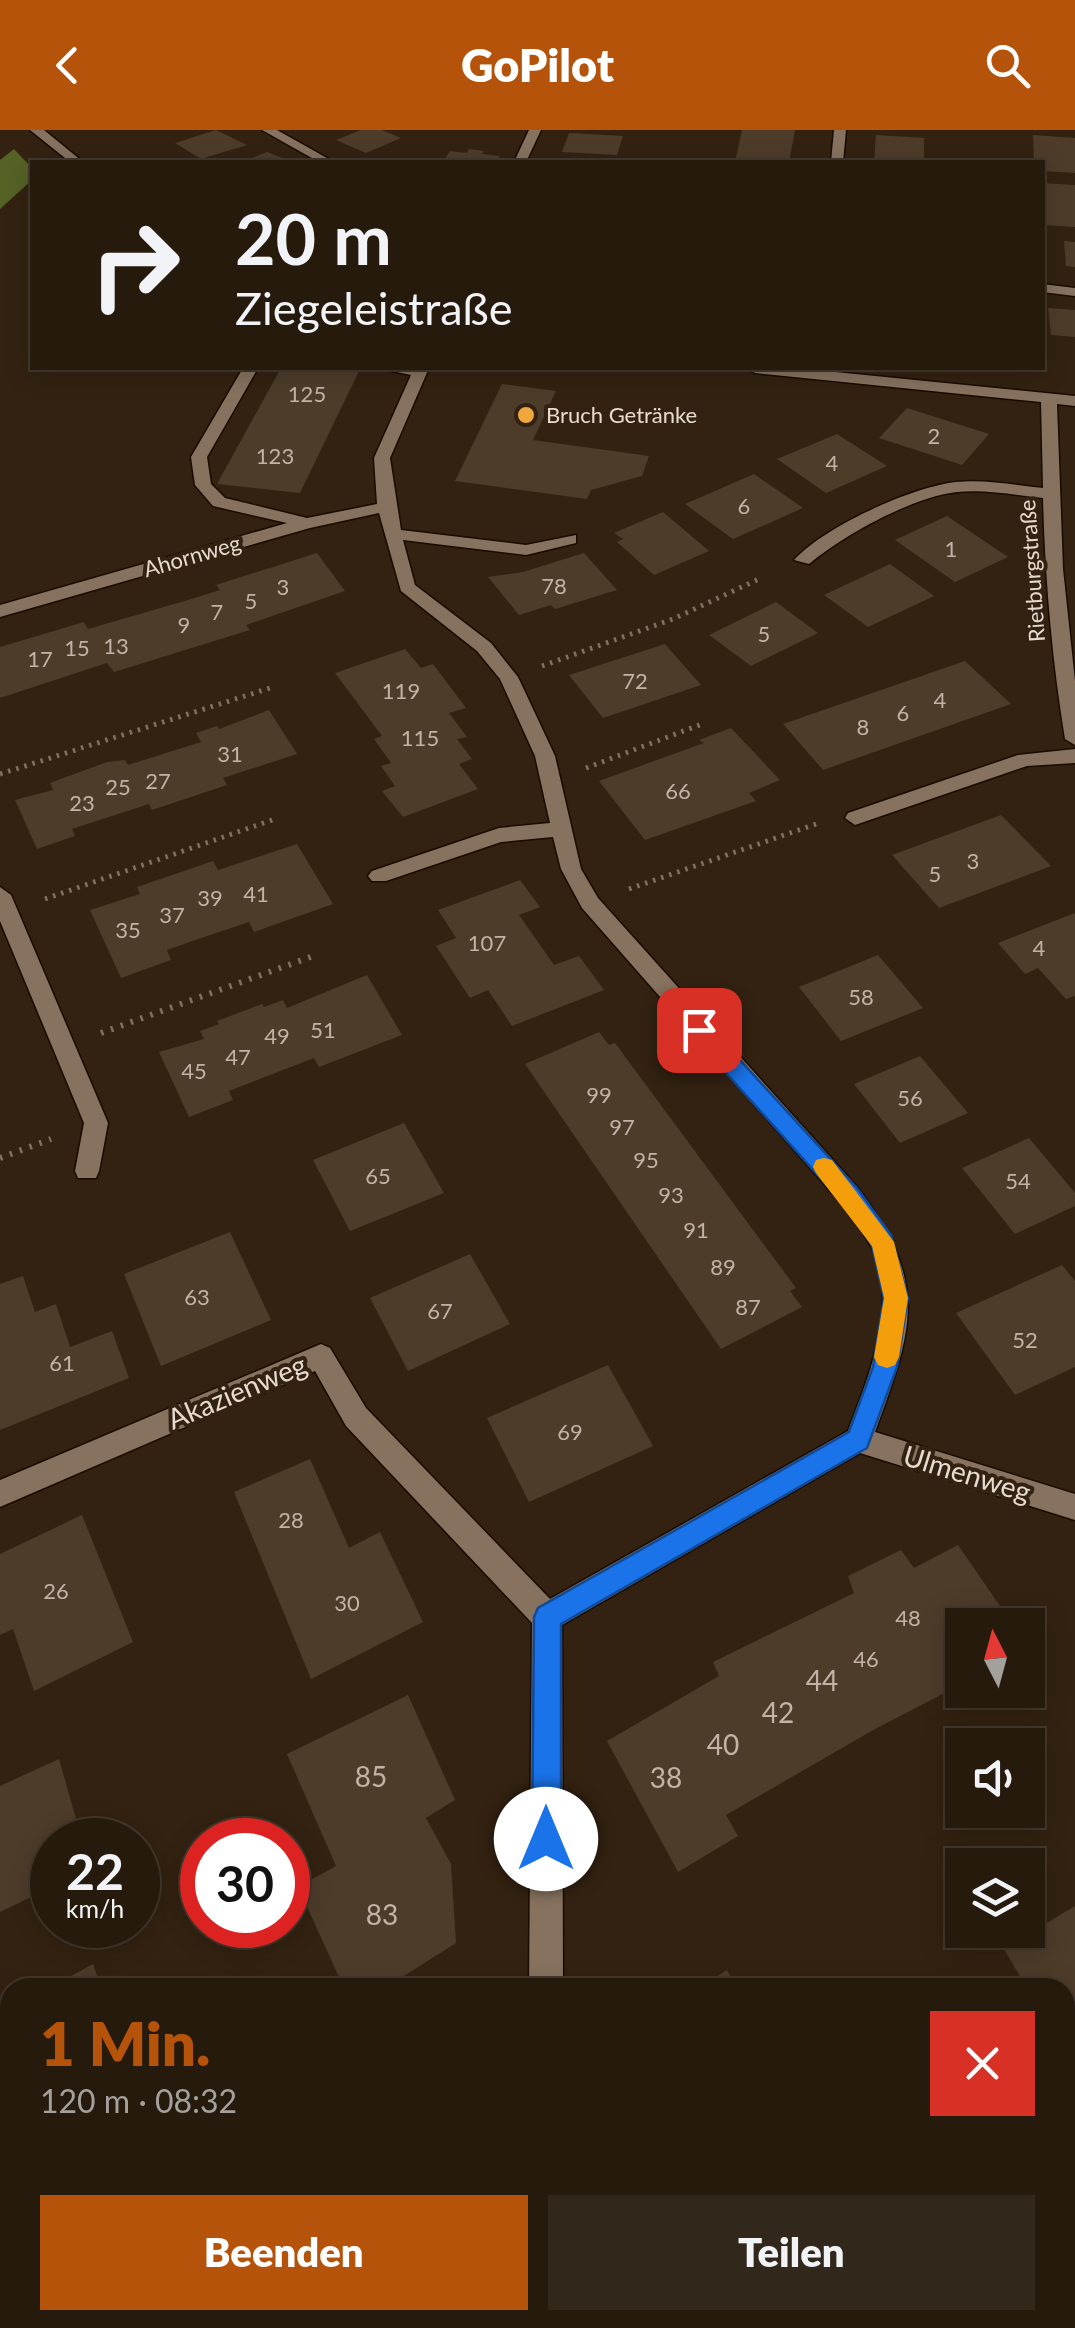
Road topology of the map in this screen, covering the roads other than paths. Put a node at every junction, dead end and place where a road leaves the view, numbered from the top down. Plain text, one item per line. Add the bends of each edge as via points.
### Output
1 (36, 130) edge
2 (268, 130) edge
3 (536, 130) edge
4 (840, 130) edge
5 (74, 160) edge
6 (324, 160) edge
7 (521, 160) edge
8 (837, 160) edge
9 (1045, 288) edge
10 (1075, 292) edge
11 (249, 370) edge
12 (421, 370) edge
13 (774, 370) edge
14 (1048, 399) junction
15 (1075, 401) edge
16 (1048, 494) junction
17 (386, 507) junction
18 (306, 523) junction
19 (393, 535) junction
20 (570, 539) dead end
21 (803, 560) dead end
22 (1054, 570) junction
23 (1075, 572) edge
24 (0, 611) edge
25 (1075, 738) edge
26 (1075, 756) edge
27 (855, 818) road end
28 (561, 828) junction
29 (379, 876) dead end
30 (3, 904) edge
31 (88, 1171) dead end
32 (858, 1440) junction
33 (0, 1494) edge
34 (1075, 1508) edge
35 (547, 1617) junction
36 (546, 1978) edge

1 - 5 street
2 - 6 street
3 - 7 street
4 - 8 street
9 - 10 street
11 - 18 street via 199,457 203,485 219,502
12 - 17 street via 382,458
13 - 14 street
14 - 15 street
14 - 16 street, Rietburgstraße
16 - 21 street via 942,490 820,543
16 - 22 street, Rietburgstraße
17 - 18 street, Ahornweg
17 - 19 street
18 - 24 street, Ahornweg
19 - 20 street via 526,550
19 - 28 street via 408,587 484,647 509,678 552,781
22 - 23 street
22 - 25 street, Rietburgstraße
26 - 27 street via 1026,760
28 - 29 street via 498,835
28 - 32 street via 590,902 849,1194 882,1242 896,1298 885,1367
30 - 31 street via 96,1123
32 - 34 street, Ulmenweg
32 - 35 street
33 - 35 street, Akazienweg via 320,1356 356,1417
35 - 36 street

